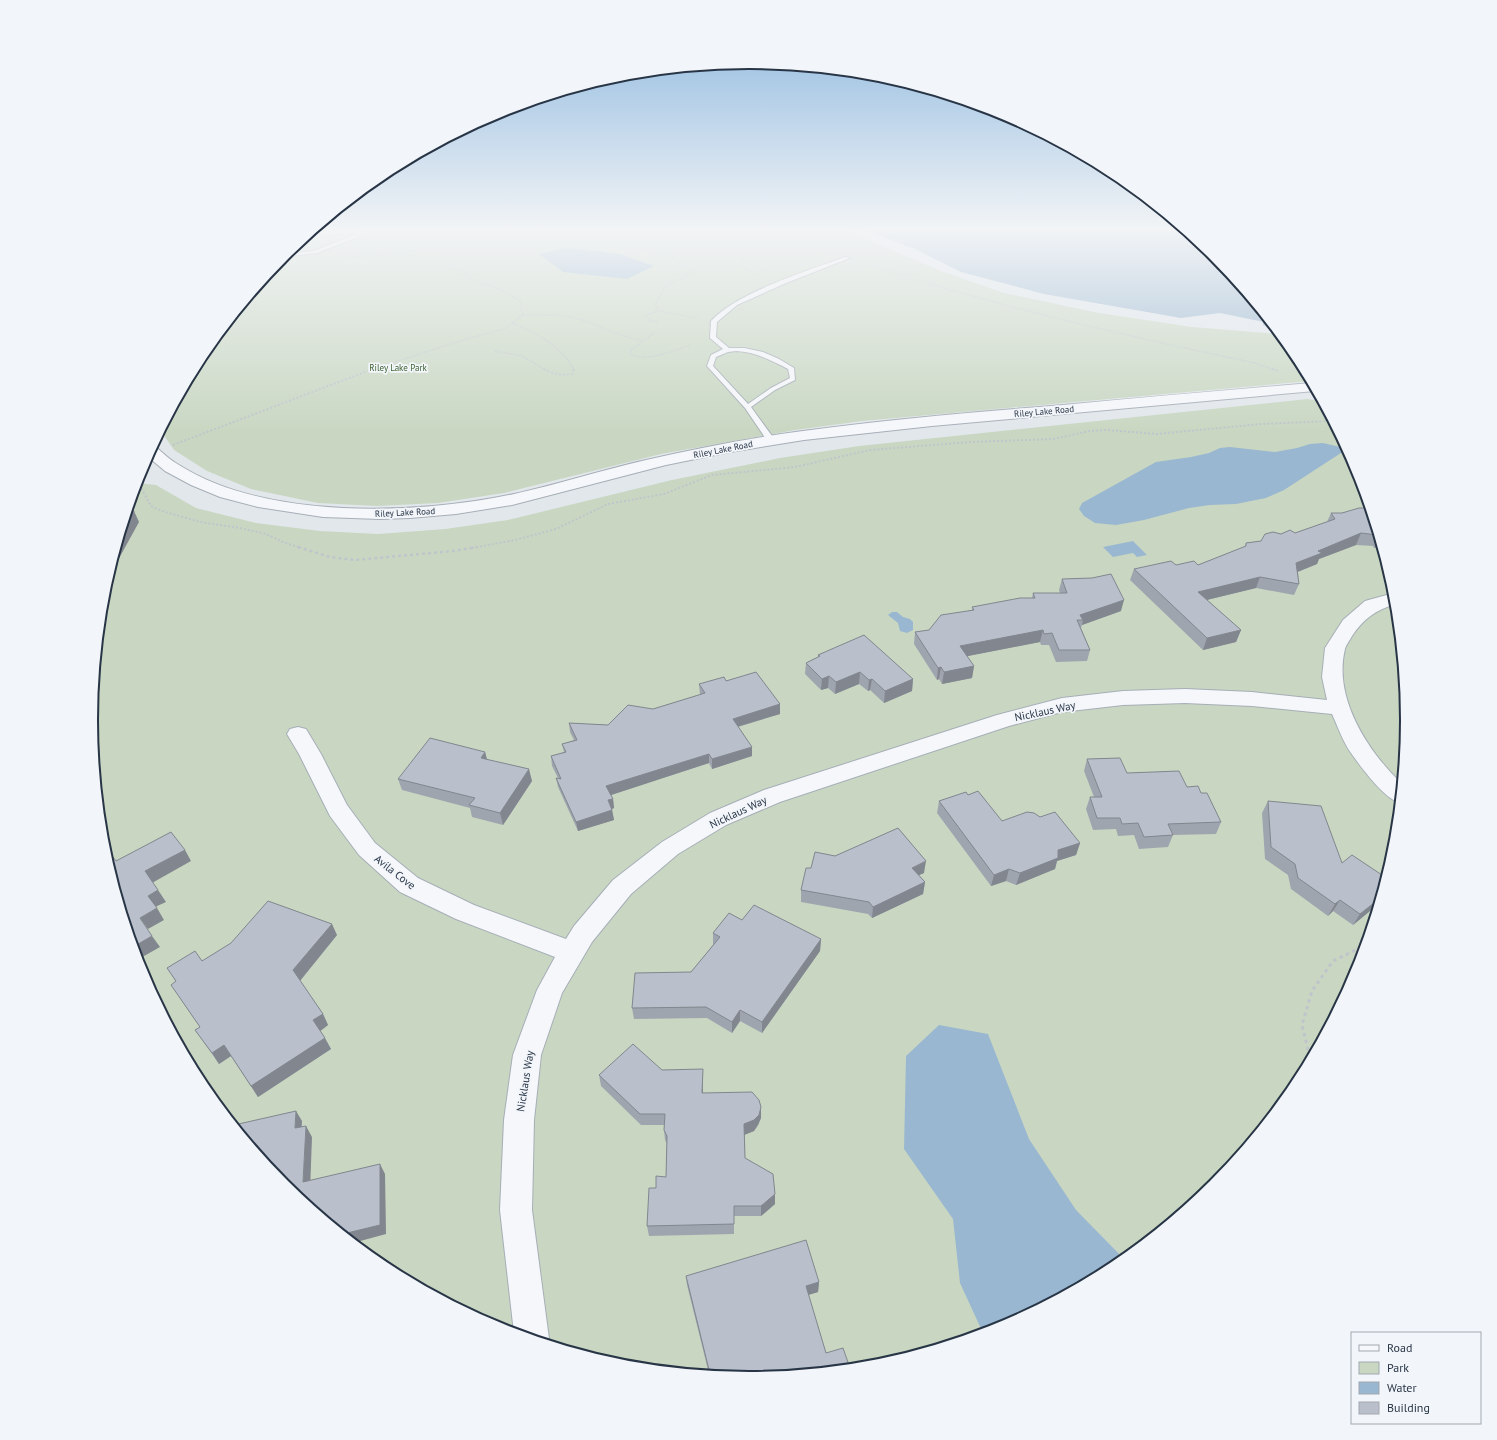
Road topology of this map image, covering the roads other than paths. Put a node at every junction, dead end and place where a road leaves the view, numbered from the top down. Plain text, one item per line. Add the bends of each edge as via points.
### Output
1 (750, 297) edge
2 (728, 350) junction
3 (1307, 387) edge
4 (746, 407) junction
5 (771, 440) junction
6 (155, 454) edge
7 (1388, 600) edge
8 (1339, 708) junction
9 (298, 734) dead end
10 (1395, 791) edge
11 (571, 952) junction
12 (531, 1333) edge

1 - 2 lane via 735,304 714,321 713,338
2 - 4 lane via 713,356 710,366
2 - 4 lane via 751,351 773,357 791,368 793,379
3 - 5 street, Riley Lake Road via 923,422
4 - 5 lane
5 - 6 street, Riley Lake Road via 668,460 499,502 383,514 326,512 273,505 228,493 190,478 160,461
7 - 8 street via 1372,605 1350,624 1335,648 1332,678
8 - 10 street via 1359,748
8 - 11 street, Nicklaus Way via 1252,699 1185,696 1123,698 1062,705 1004,720 772,796 718,819 670,848 622,887
9 - 11 street, Avila Cove via 338,810 367,849 409,885 465,912
11 - 12 street, Nicklaus Way via 550,990 527,1055 518,1120 516,1210

